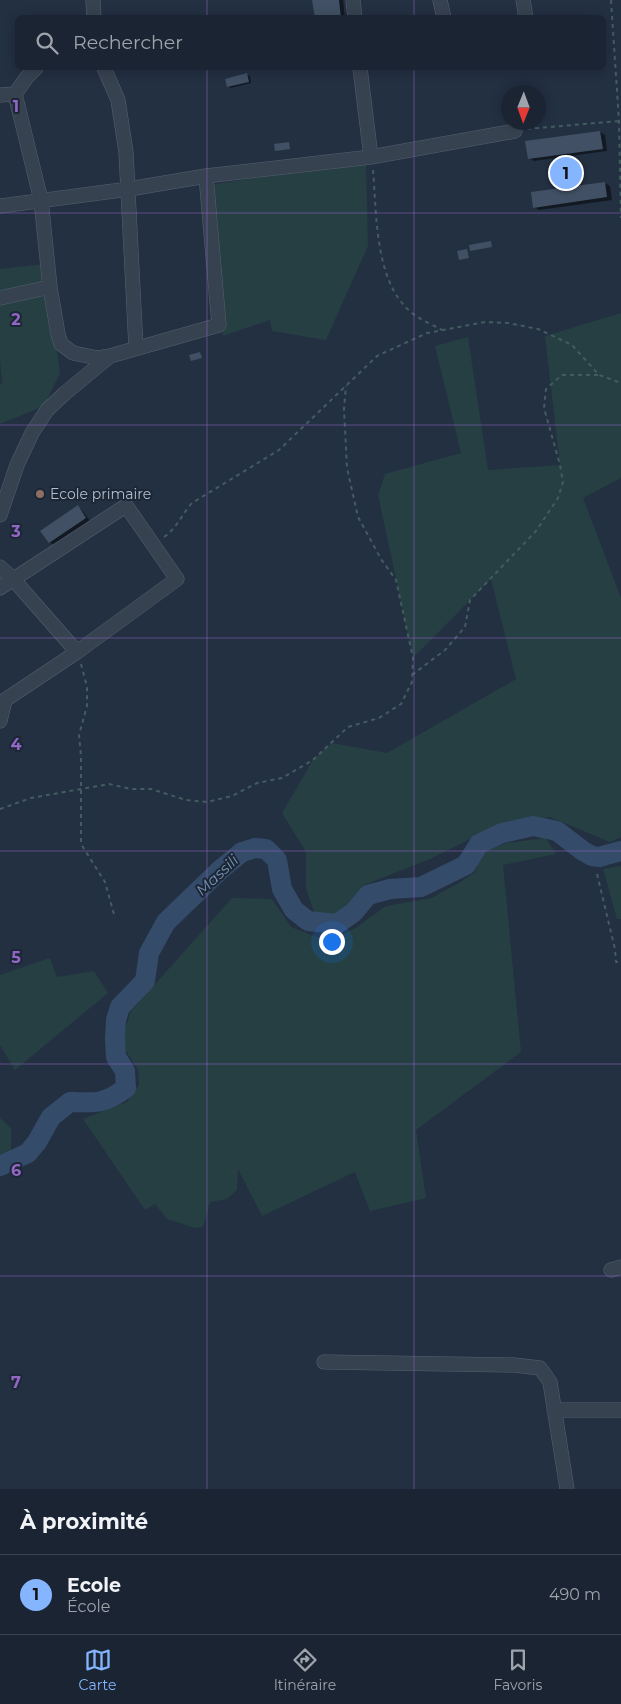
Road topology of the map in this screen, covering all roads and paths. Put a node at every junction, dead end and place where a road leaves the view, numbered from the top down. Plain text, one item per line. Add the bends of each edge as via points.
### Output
1 (353, 0) edge
2 (440, 0) edge
3 (523, 0) edge
4 (611, 0) edge
5 (355, 15) edge
6 (443, 15) edge
7 (526, 15) edge
8 (34, 70) edge
9 (105, 70) edge
10 (360, 70) edge
11 (16, 94) junction
12 (0, 95) edge
13 (619, 121) junction
14 (515, 131) joint
15 (371, 157) junction
16 (206, 176) junction
17 (128, 189) junction
18 (41, 200) junction
19 (0, 206) edge
20 (621, 218) edge
21 (50, 287) junction
22 (0, 298) edge
23 (442, 330) junction
24 (136, 348) junction
25 (110, 356) junction
26 (599, 375) junction
27 (621, 383) edge
28 (346, 386) junction
29 (0, 515) edge
30 (153, 544) junction
31 (0, 567) edge
32 (14, 579) junction
33 (0, 588) edge
34 (77, 652) junction
35 (412, 675) junction
36 (2, 698) edge
37 (0, 722) edge
38 (81, 789) junction
39 (0, 809) edge
40 (597, 874) dead end
41 (116, 918) dead end
42 (621, 962) edge
43 (324, 1362) dead end
44 (554, 1410) junction
45 (621, 1410) edge
46 (567, 1489) edge

1 - 5 street
2 - 6 street
3 - 7 street
4 - 13 path
8 - 11 street
9 - 17 street via 118,100
10 - 15 street
11 - 12 street
11 - 18 street
13 - 14 path
13 - 20 path
14 - 15 street
15 - 16 street
15 - 23 path via 383,266 401,302 413,314
16 - 17 street
16 - 24 street via 220,325
17 - 18 street
17 - 24 street
18 - 19 street
18 - 21 street
21 - 22 street
21 - 25 street via 61,344 72,353 98,358
23 - 26 path via 485,322 538,329 572,345
23 - 28 path via 427,333 377,356
24 - 25 street
25 - 29 street via 47,410 16,465
26 - 27 path
26 - 35 path via 562,376 546,388 544,408 563,482 558,498 536,531 470,600 465,627 445,650
28 - 30 path via 279,450 192,503 175,528
28 - 35 path via 346,468 358,517 396,580 412,658
30 - 32 street via 124,507
30 - 34 street via 177,581
31 - 32 street
32 - 33 street
32 - 34 street
34 - 36 street
34 - 38 path via 87,687 87,706 79,735
35 - 38 path via 401,704 379,718 348,727 313,760 282,778 257,783 232,796 207,802 186,800 151,789 109,784
36 - 37 street
38 - 39 path via 31,798
38 - 41 path via 81,844 105,882
40 - 42 path via 616,962
43 - 44 street via 540,1368 550,1382
44 - 45 street
44 - 46 street

